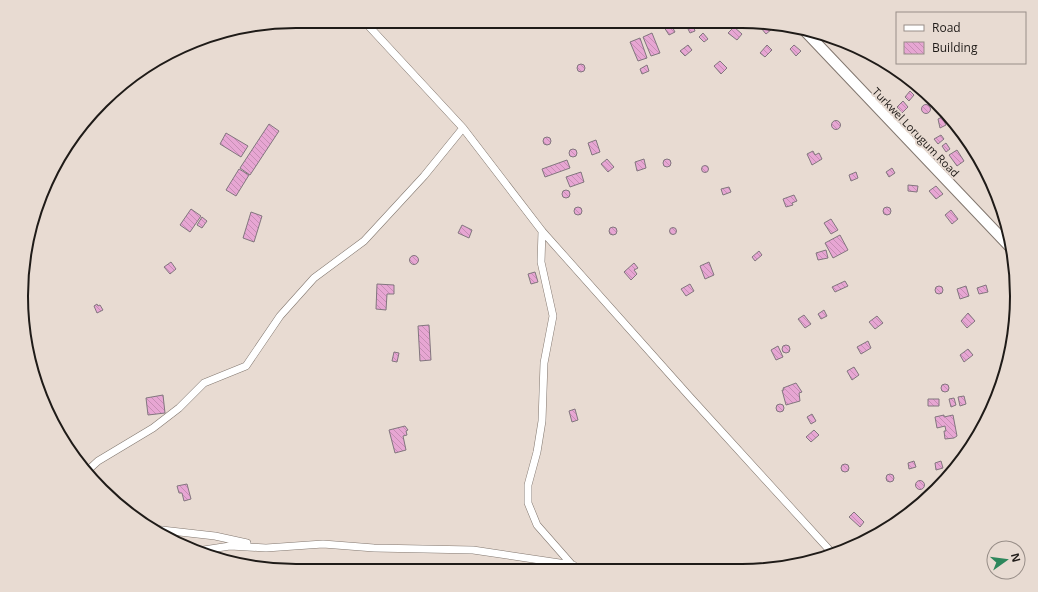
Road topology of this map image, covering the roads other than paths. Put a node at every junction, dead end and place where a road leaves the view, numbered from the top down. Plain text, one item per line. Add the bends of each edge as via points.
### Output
1 (370, 28) edge
2 (811, 37) edge
3 (463, 128) junction
4 (542, 231) junction
5 (1004, 240) edge
6 (91, 468) edge
7 (167, 531) edge
8 (266, 548) junction
9 (208, 549) edge
10 (829, 550) edge
11 (556, 564) edge
12 (571, 564) edge

1 - 3 street
2 - 5 main road, Turkwel Lorugum Road
3 - 4 street
3 - 6 street via 424,176 364,241 314,278 280,316 246,366 204,383 179,408 153,428
4 - 10 street
4 - 12 street via 541,262 553,316 544,363 542,421 528,485 528,503 537,525
7 - 8 street via 215,536
8 - 9 street via 230,546
8 - 11 street via 323,544 473,550

